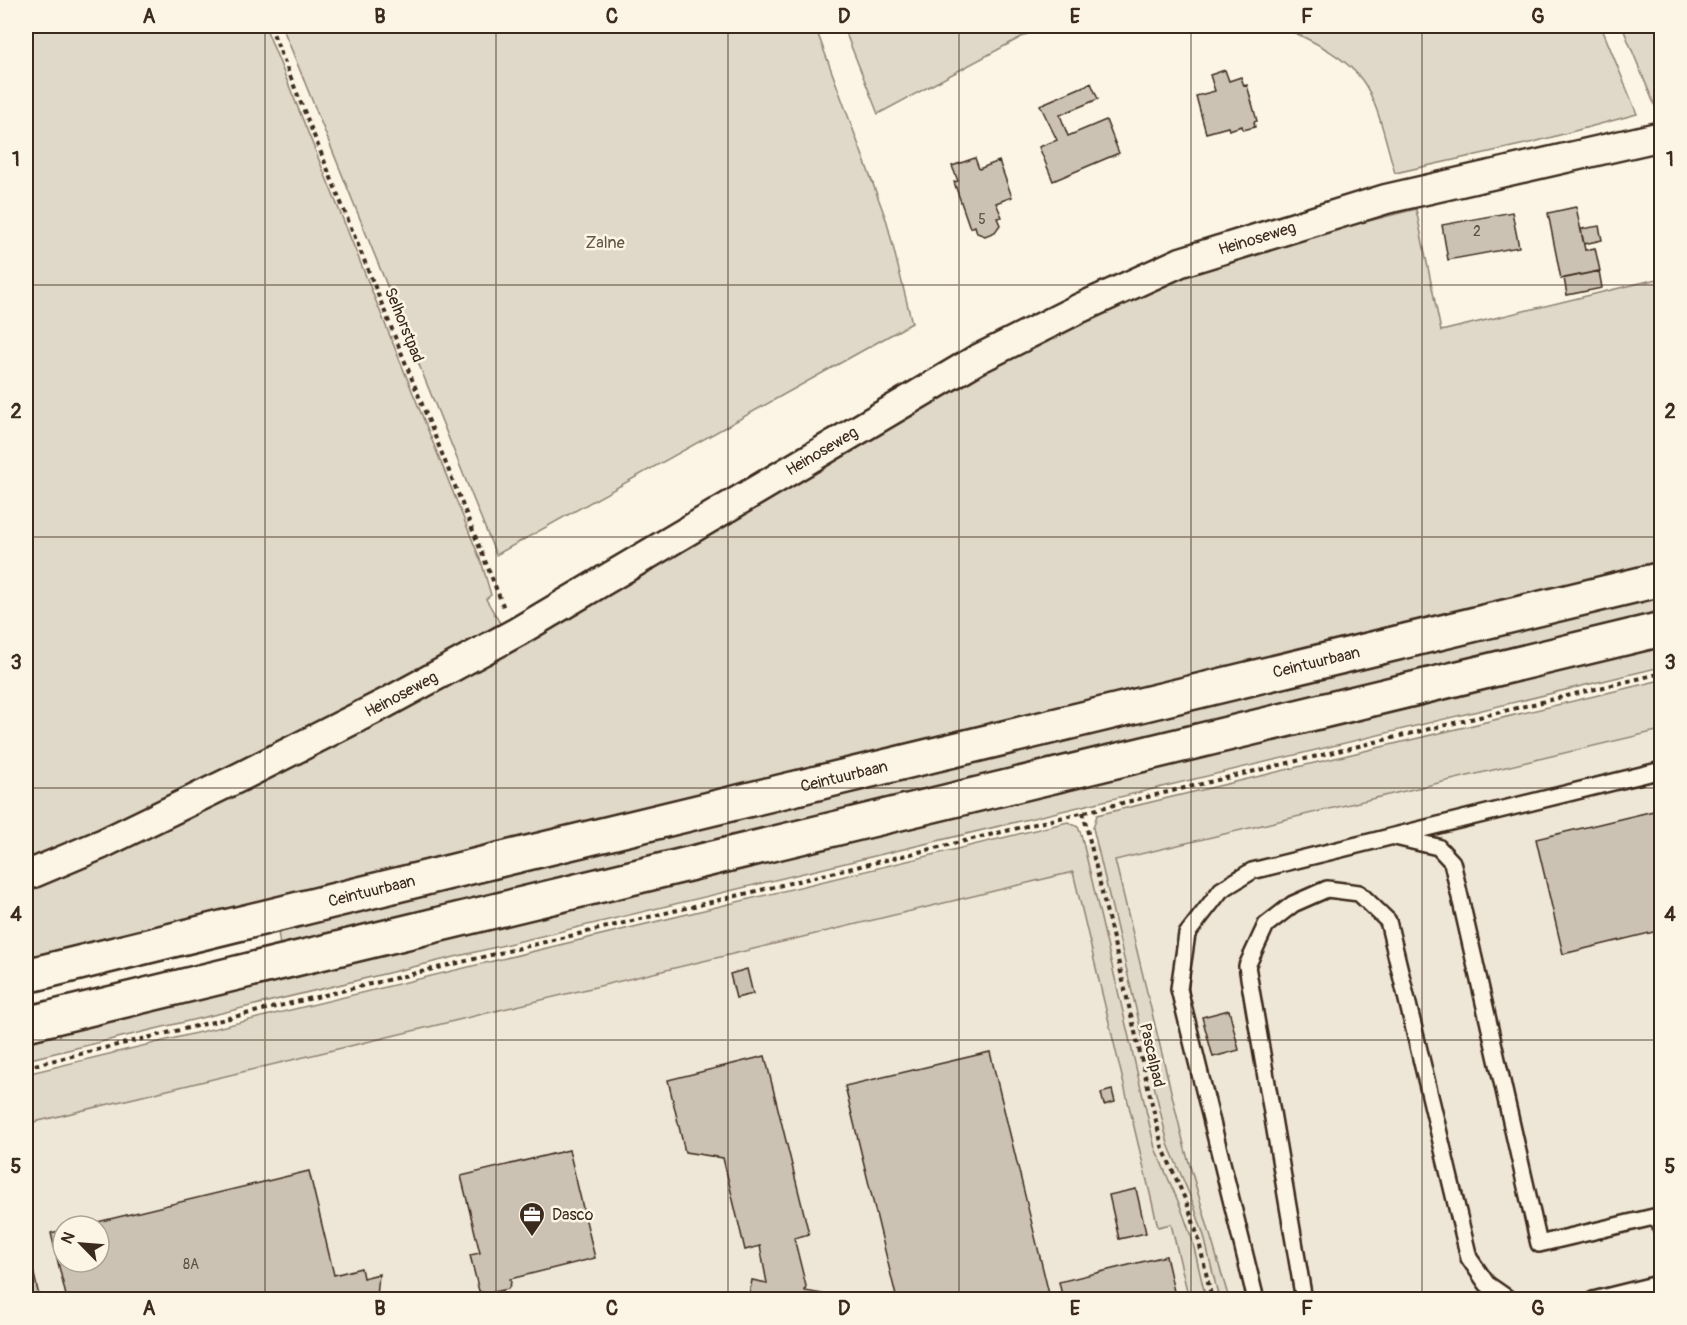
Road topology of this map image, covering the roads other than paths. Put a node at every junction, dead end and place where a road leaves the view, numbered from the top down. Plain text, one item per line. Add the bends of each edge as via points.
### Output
1 (1662, 136) edge
2 (1662, 579) edge
3 (1662, 629) edge
4 (1662, 770) edge
5 (1392, 836) junction
6 (26, 876) edge
7 (26, 976) edge
8 (26, 1024) edge
9 (1662, 1232) edge
10 (1662, 1283) edge
11 (1256, 1299) edge
12 (1304, 1299) edge
13 (1510, 1299) edge
14 (1593, 1299) edge

1 - 6 street, Heinoseweg via 1386,199 1181,262 976,360 517,632 386,703 102,844
2 - 7 main road, Ceintuurbaan
3 - 8 main road
4 - 5 lane
5 - 9 lane via 1438,847 1452,862 1539,1244 1658,1216
5 - 11 lane via 1252,871 1221,890 1187,934 1179,989
10 - 14 lane
12 - 13 lane via 1247,966 1266,925 1293,904 1327,889 1359,892 1388,921 1469,1258 1487,1284

